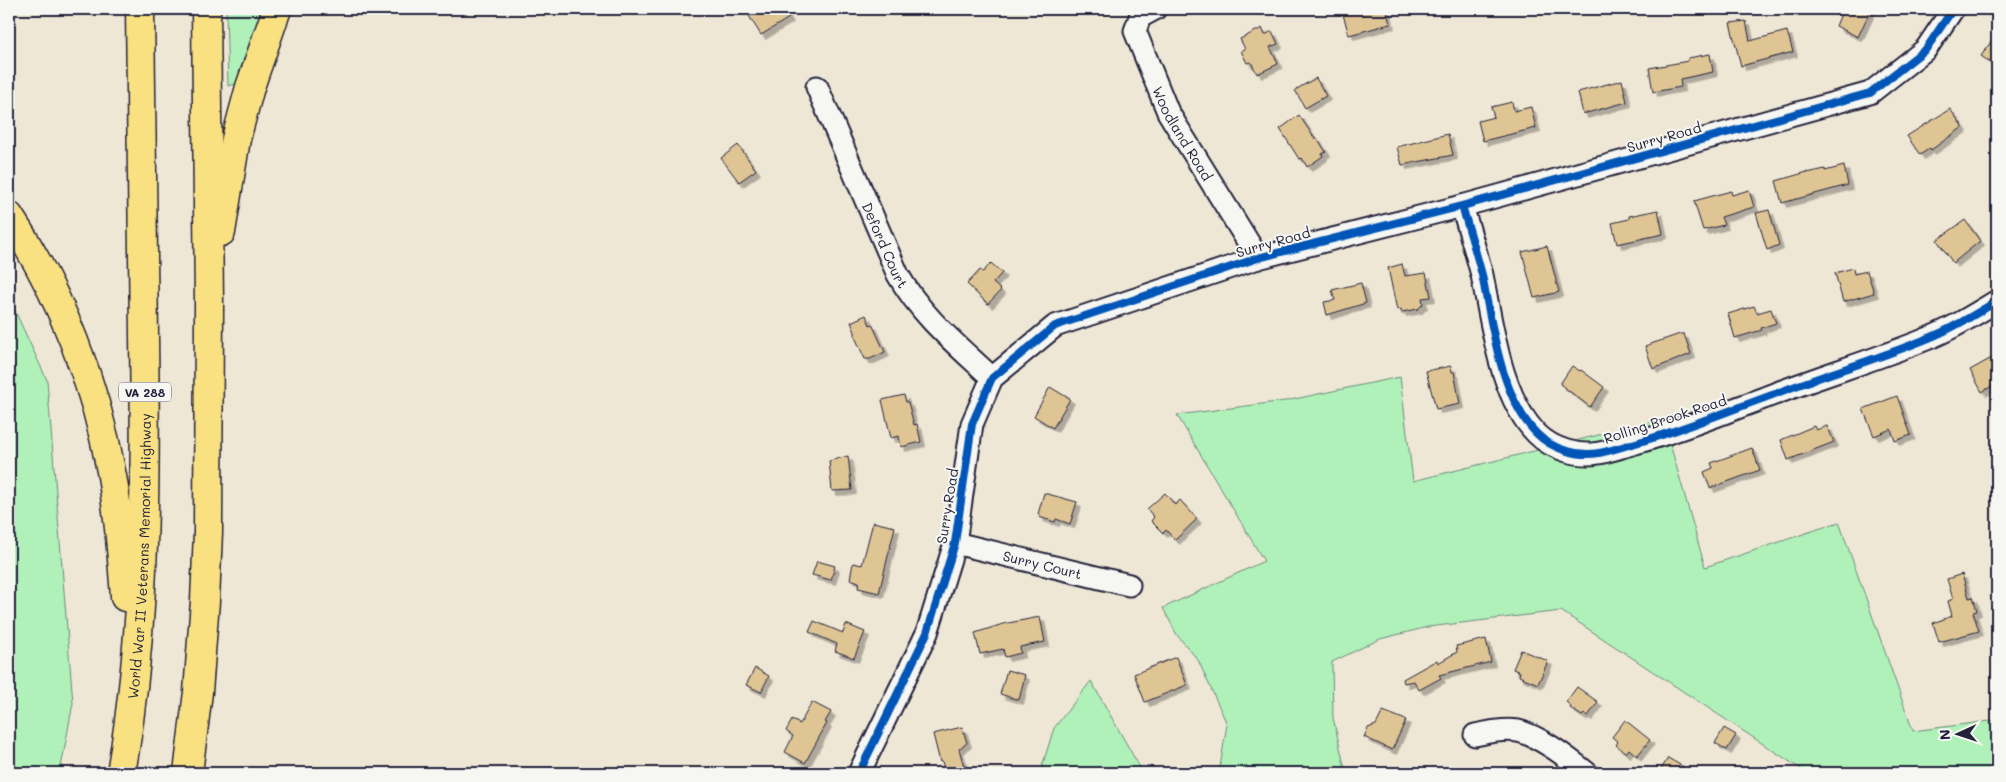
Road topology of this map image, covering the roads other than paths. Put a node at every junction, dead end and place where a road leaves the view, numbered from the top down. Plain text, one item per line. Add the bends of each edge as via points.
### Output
1 (140, 9) edge
2 (206, 9) edge
3 (277, 9) edge
4 (1155, 9) edge
5 (1953, 9) edge
6 (817, 87) dead end
7 (1462, 206) junction
8 (9, 216) edge
9 (1258, 258) junction
10 (1997, 301) edge
11 (209, 305) junction
12 (992, 378) junction
13 (955, 543) junction
14 (1129, 584) dead end
15 (138, 632) junction
16 (1475, 735) dead end
17 (121, 773) edge
18 (188, 773) edge
19 (859, 773) edge
20 (1587, 773) edge

1 - 15 highway, World War II Veterans Memorial Highway / VA 288 via 145,400
2 - 11 highway
3 - 11 highway via 236,140
4 - 9 street, Woodland Road via 1140,17 1135,31 1168,112
5 - 7 street, Surry Road via 1926,49 1870,92
6 - 12 street, Deford Court via 898,275 928,318
7 - 9 street, Surry Road
7 - 10 street, Rolling Brook Road via 1481,273 1499,360 1509,387 1537,434 1564,450 1581,454 1599,453 1655,438 1925,340
8 - 15 highway via 37,261 61,313 96,408 120,526 125,600
9 - 12 street, Surry Road via 1055,326
11 - 18 highway via 205,601
12 - 13 street, Surry Road via 972,424
13 - 14 street, Surry Court
13 - 19 street, Surry Road via 927,633
15 - 17 highway, World War II Veterans Memorial Highway / VA 288 via 129,729
16 - 20 street via 1496,730 1517,731 1534,737

